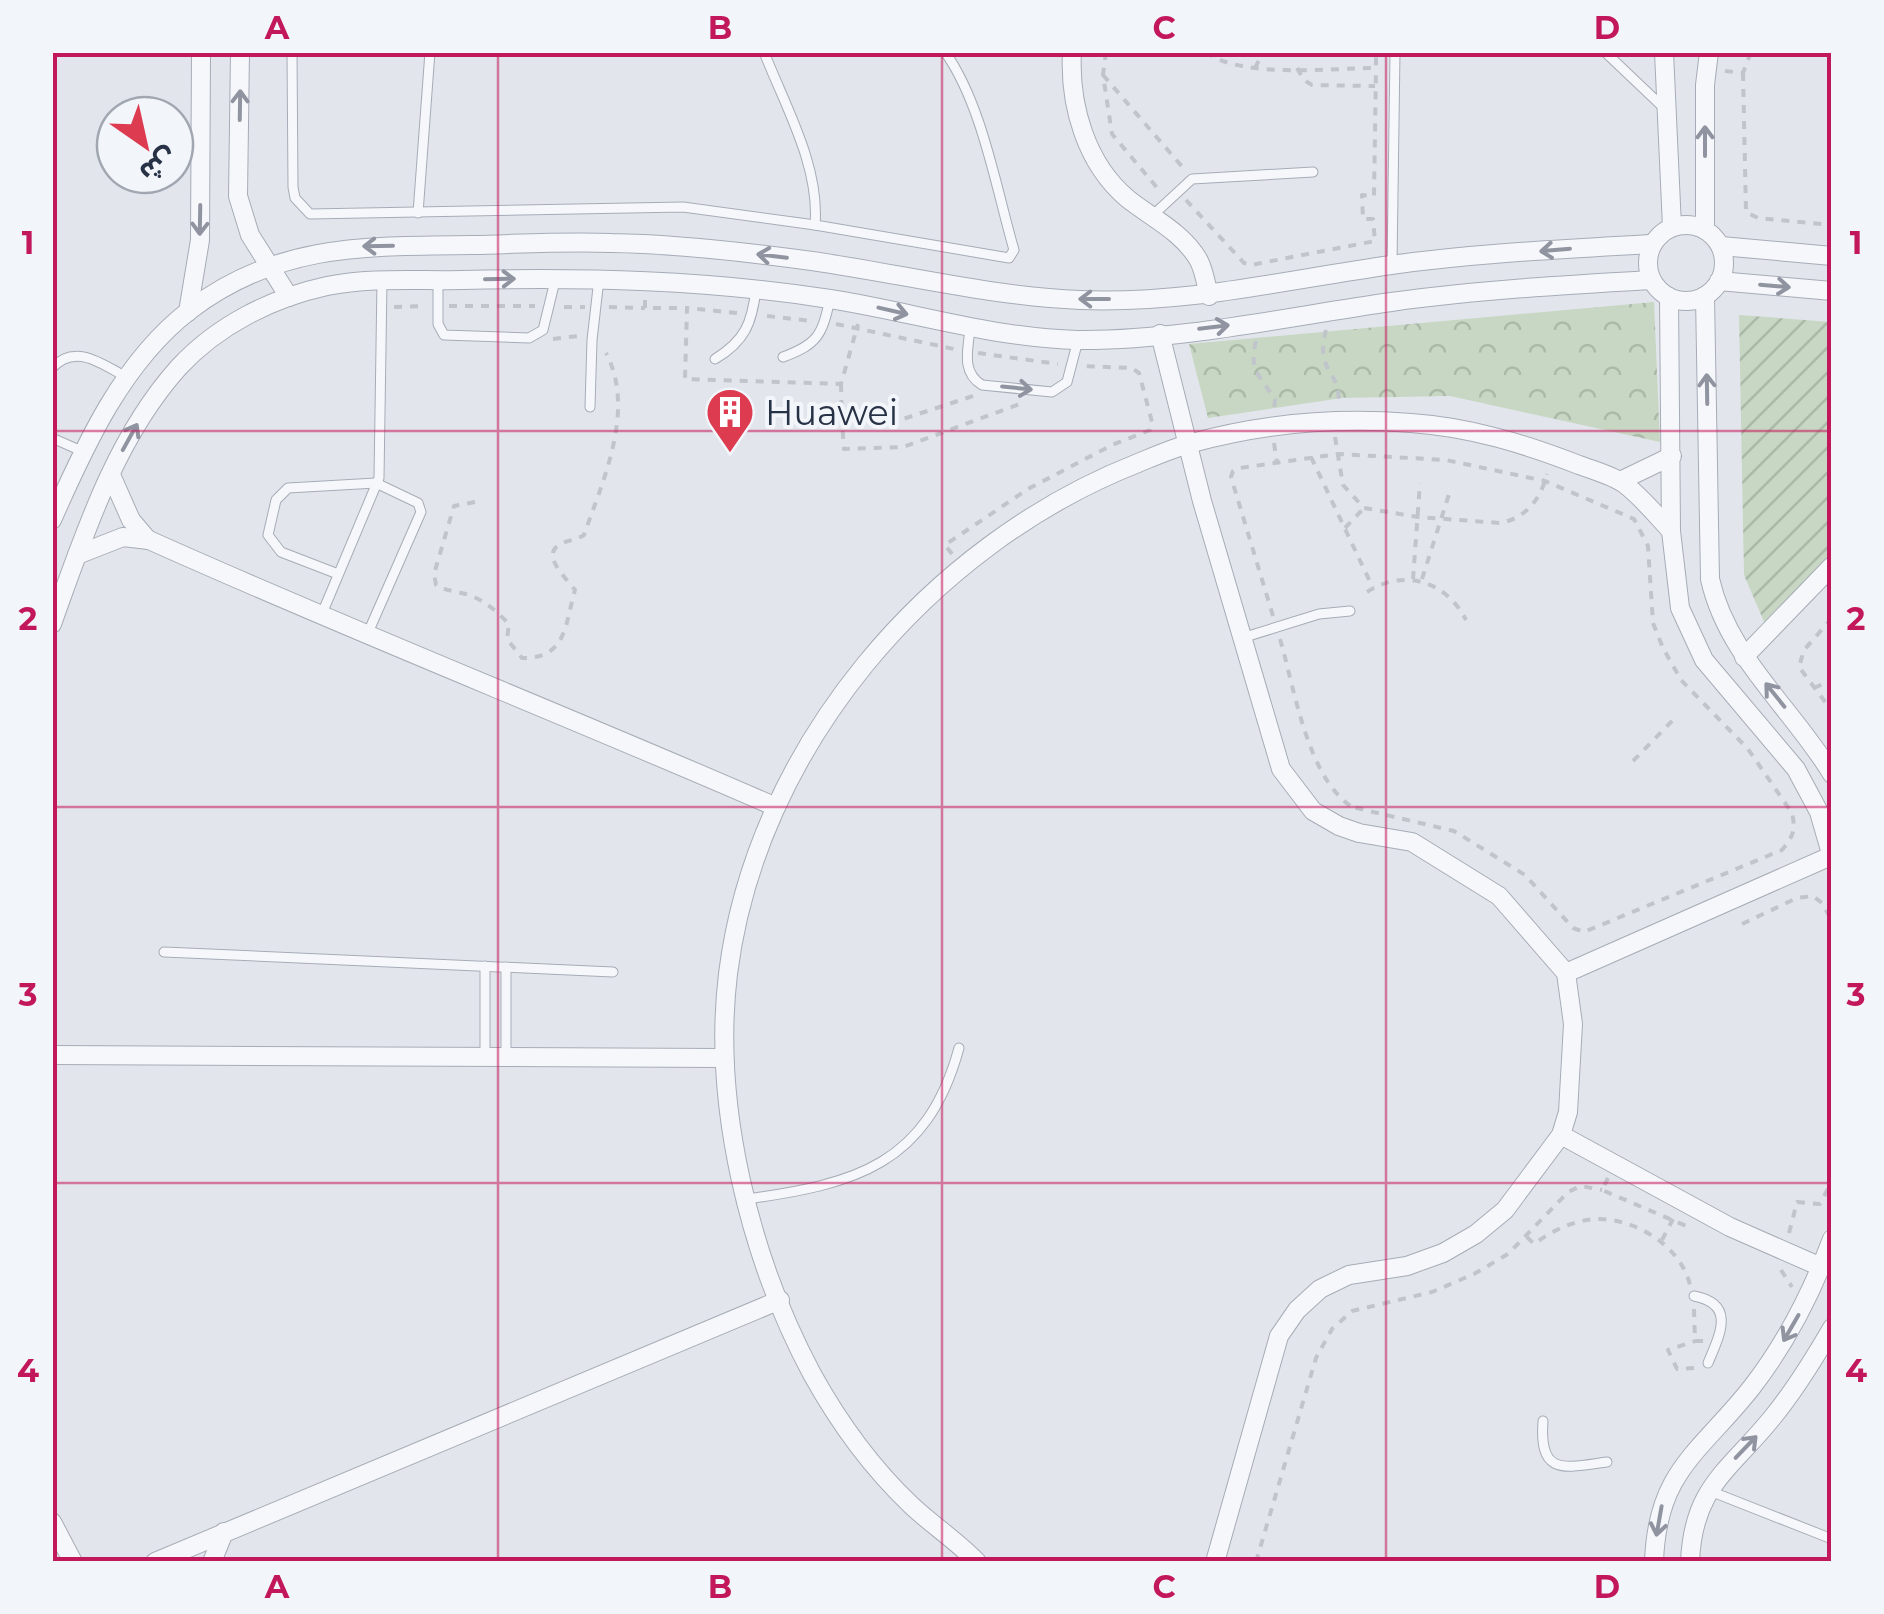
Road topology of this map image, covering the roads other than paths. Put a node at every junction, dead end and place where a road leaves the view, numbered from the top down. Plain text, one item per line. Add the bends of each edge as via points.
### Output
1 (201, 52) edge
2 (240, 52) edge
3 (292, 52) edge
4 (430, 52) edge
5 (764, 52) edge
6 (945, 52) edge
7 (1072, 52) edge
8 (1395, 52) edge
9 (1606, 52) edge
10 (1664, 52) edge
11 (1708, 61) edge
12 (1668, 112) junction
13 (1313, 172) dead end
14 (418, 212) junction
15 (1152, 216) junction
16 (815, 225) junction
17 (1672, 227) junction
18 (1705, 230) junction
19 (612, 242) junction
20 (1652, 244) junction
21 (1720, 246) junction
22 (1832, 256) edge
23 (1392, 265) junction
24 (268, 266) junction
25 (556, 278) junction
26 (606, 278) junction
27 (382, 280) junction
28 (438, 280) junction
29 (1651, 280) junction
30 (1720, 281) junction
31 (756, 288) junction
32 (1832, 291) edge
33 (289, 296) junction
34 (1209, 296) junction
35 (1705, 296) junction
36 (1669, 297) junction
37 (830, 299) junction
38 (188, 312) junction
39 (970, 329) junction
40 (1160, 334) junction
41 (1078, 340) junction
42 (783, 358) dead end
43 (715, 359) dead end
44 (52, 368) edge
45 (128, 378) junction
46 (590, 407) dead end
47 (52, 438) edge
48 (1187, 444) junction
49 (84, 452) junction
50 (1672, 456) junction
51 (111, 475) junction
52 (1620, 481) junction
53 (376, 483) junction
54 (59, 492) edge
55 (52, 520) edge
56 (1671, 531) junction
57 (149, 540) junction
58 (77, 555) junction
59 (1832, 566) edge
60 (338, 574) junction
61 (1350, 611) dead end
62 (320, 616) junction
63 (52, 624) edge
64 (367, 636) junction
65 (1242, 638) junction
66 (1744, 657) junction
67 (1832, 774) edge
68 (776, 807) junction
69 (1831, 857) edge
70 (164, 952) dead end
71 (485, 966) junction
72 (506, 967) junction
73 (613, 972) dead end
74 (1566, 973) junction
75 (959, 1048) dead end
76 (52, 1055) edge
77 (485, 1057) junction
78 (506, 1057) junction
79 (723, 1058) junction
80 (1561, 1135) junction
81 (746, 1199) junction
82 (1832, 1239) edge
83 (1822, 1266) junction
84 (1693, 1295) road end
85 (780, 1300) junction
86 (1832, 1328) edge
87 (1708, 1364) dead end
88 (1542, 1421) dead end
89 (1606, 1462) dead end
90 (1708, 1490) junction
91 (52, 1522) edge
92 (224, 1532) junction
93 (1832, 1540) edge
94 (73, 1562) edge
95 (155, 1562) edge
96 (212, 1562) edge
97 (977, 1562) edge
98 (1216, 1562) edge
99 (1654, 1562) edge
100 (1690, 1562) edge

1 -> 38 street via 200,240
24 -> 2 street via 238,196
3 - 14 lane via 293,188 300,208 320,216
4 - 14 lane
5 - 16 lane via 809,168
6 - 16 lane via 977,115 1012,257
7 - 15 street via 1071,84 1086,142 1102,172
8 - 23 lane
9 - 12 lane
10 - 12 street
18 -> 11 street
12 - 17 street
13 - 15 lane via 1192,178
14 - 16 lane via 683,207
15 - 34 street via 1200,261
17 - 18 street
17 - 20 street
18 - 21 street
19 -> 24 street via 362,246
19 - 26 street
34 -> 19 street via 1082,300 996,293 815,262
20 -> 23 street
20 - 29 street
21 - 22 street
21 - 30 street
23 - 34 street
24 - 33 street
24 - 38 street
25 - 26 street
28 -> 25 street
25 - 28 lane via 543,330 530,338 444,335
26 - 31 street
26 - 46 lane via 596,307
27 - 28 street
27 - 33 street
27 - 53 lane
29 - 36 street
40 -> 29 street via 1474,291
30 -> 32 street
30 - 35 street
31 - 37 street
31 - 43 lane via 741,340
51 -> 33 street via 130,436 181,366 212,337
35 - 36 street
66 -> 35 street via 1722,620 1710,579
36 - 50 street
37 -> 39 street
37 - 42 lane via 820,335
38 - 45 street
39 - 41 street
39 -> 41 lane via 968,372 974,380 1052,392 1067,382
40 - 41 street
40 - 48 street
44 - 45 lane via 63,358 84,355
45 - 49 street
47 - 49 lane
48 - 52 street via 1270,425 1356,418 1440,425 1523,443
48 - 65 street
48 - 68 street via 1083,487 1017,524 961,567 876,649 821,725
49 - 54 street
50 - 52 street
50 - 56 street
51 - 57 street via 131,520
51 - 58 street
52 - 56 street
53 - 60 lane
53 - 60 lane via 288,488 276,500 268,535 281,552
53 - 64 lane via 418,504 421,512
54 - 55 street
56 - 69 street via 1689,634 1796,769 1819,812
57 - 58 street via 124,537
57 - 62 street
58 - 63 street
59 - 66 street
60 - 62 lane
61 - 65 lane
62 - 64 street
64 - 68 street
65 - 74 street via 1281,769 1314,811 1359,833 1412,842 1453,865 1499,896
67 -> 66 street
68 - 79 street via 746,888
69 - 74 street
70 - 71 lane
71 - 72 lane
71 - 77 lane
72 - 73 lane
72 - 78 lane
74 - 80 street via 1572,1075
75 - 81 lane via 934,1109 888,1157 828,1186
76 - 77 street
77 - 78 street
78 - 79 street
79 - 81 street
80 - 83 street via 1730,1227
80 - 98 street via 1518,1196 1476,1234 1406,1266 1348,1276 1297,1310 1269,1366
81 - 85 street
82 - 83 street
83 -> 99 street via 1753,1386 1668,1489
84 - 87 lane via 1706,1298 1722,1317
85 - 92 street
85 - 97 street via 812,1374 856,1442 909,1503
90 -> 86 street via 1784,1402
88 - 89 lane via 1544,1455 1553,1464
90 - 93 lane
90 - 100 street via 1692,1530
91 - 94 street
92 - 95 street
92 - 96 street

